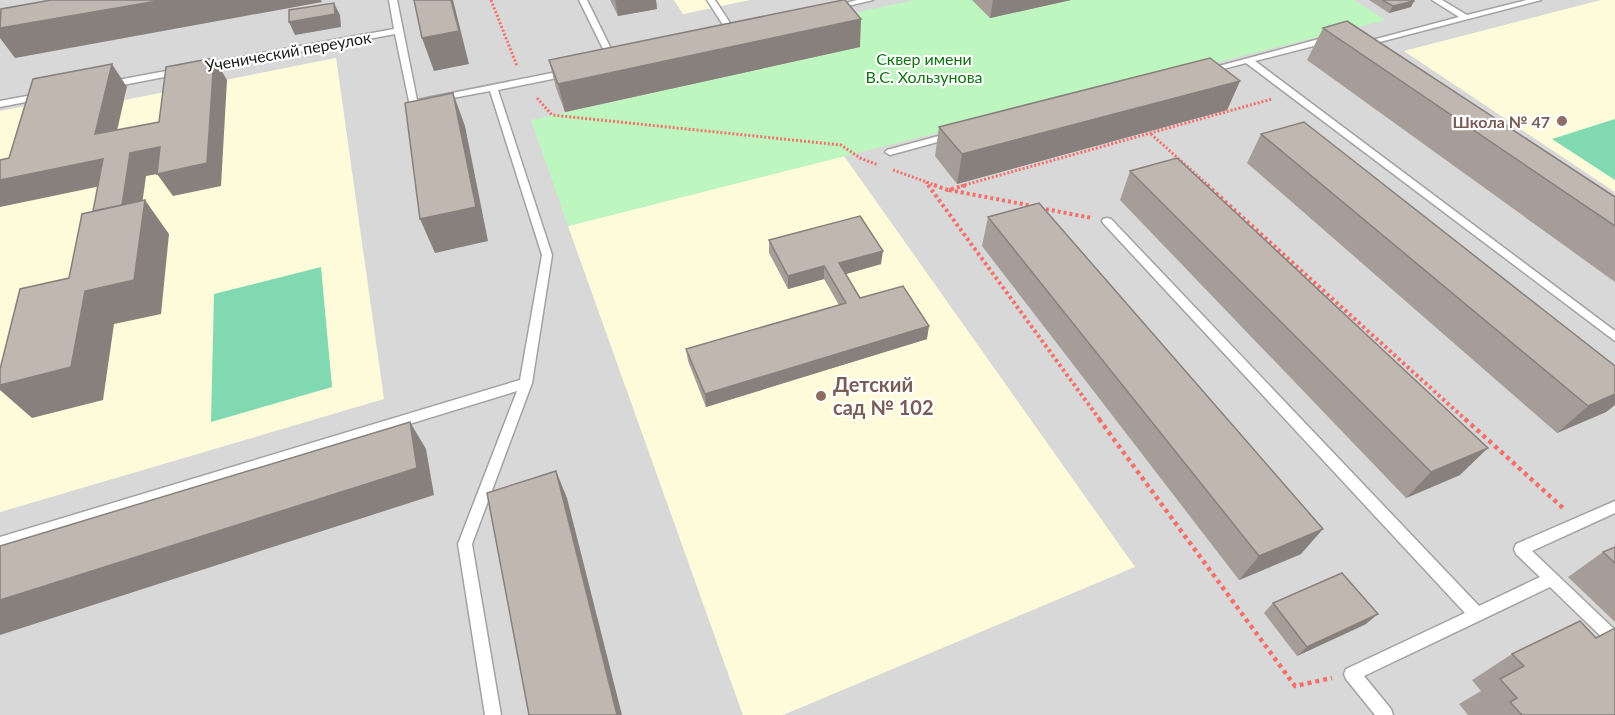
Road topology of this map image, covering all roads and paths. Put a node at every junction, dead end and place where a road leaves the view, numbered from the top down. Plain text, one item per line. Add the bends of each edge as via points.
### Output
1 (393, 0) edge
2 (491, 0) edge
3 (583, 0) edge
4 (711, 0) edge
5 (869, 0) edge
6 (1436, 0) edge
7 (1537, 0) edge
8 (823, 10) edge
9 (1466, 18) junction
10 (741, 26) edge
11 (730, 29) junction
12 (399, 31) junction
13 (719, 31) edge
14 (1338, 36) edge
15 (1375, 50) edge
16 (620, 51) edge
17 (609, 53) junction
18 (1248, 60) junction
19 (602, 65) edge
20 (580, 70) edge
21 (1202, 71) edge
22 (523, 82) junction
23 (94, 87) edge
24 (493, 88) junction
25 (59, 94) edge
26 (1293, 94) junction
27 (0, 104) edge
28 (959, 134) edge
29 (1151, 134) junction
30 (890, 152) dead end
31 (882, 166) dead end
32 (893, 170) dead end
33 (926, 182) junction
34 (948, 190) junction
35 (1107, 221) joint
36 (1615, 337) edge
37 (526, 383) junction
38 (1615, 507) edge
39 (1580, 523) junction
40 (0, 543) edge
41 (1552, 579) junction
42 (1476, 615) junction
43 (1615, 640) edge
44 (1352, 674) junction
45 (493, 715) edge
46 (1385, 715) edge

1 - 12 lane
2 - 22 path
3 - 17 lane
4 - 11 lane
5 - 8 lane
6 - 9 lane
7 - 9 lane
9 - 15 lane via 1361,42
10 - 11 lane
11 - 13 lane
12 - 23 lane, Ученический переулок
12 - 24 lane via 413,104
14 - 18 lane
16 - 17 lane
17 - 19 lane via 614,63
18 - 21 lane
18 - 26 lane
20 - 22 lane
22 - 24 lane
22 - 31 path via 552,115 841,145 860,159
24 - 37 lane via 547,255
25 - 27 lane
26 - 29 path
26 - 36 lane
28 - 30 lane
29 - 34 path
29 - 39 path
32 - 33 path
33 - 34 path
33 - 44 path via 1294,686
34 - 35 path
35 - 42 lane
37 - 40 lane
37 - 45 lane via 465,544
38 - 39 lane
39 - 41 lane via 1521,549
41 - 42 lane
41 - 43 lane
42 - 44 lane
44 - 46 lane

